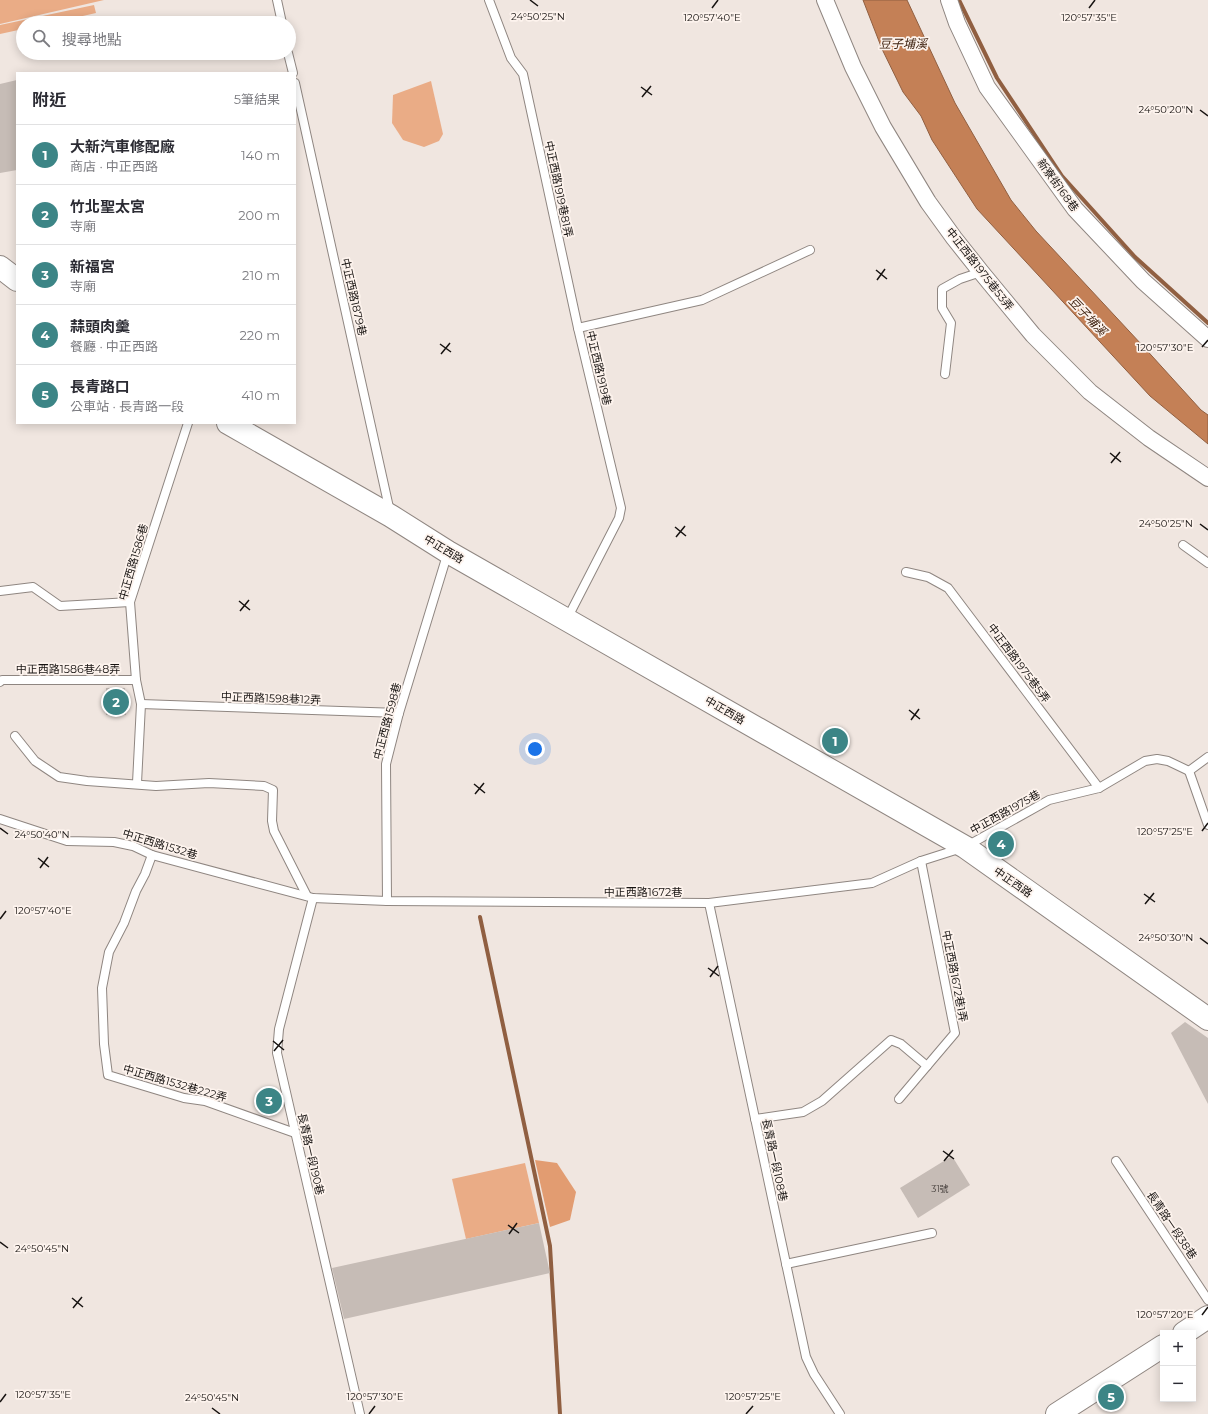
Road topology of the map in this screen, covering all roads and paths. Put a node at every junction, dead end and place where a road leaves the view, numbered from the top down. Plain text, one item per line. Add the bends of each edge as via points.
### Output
1 (276, 0) edge
2 (489, 0) edge
3 (825, 0) edge
4 (948, 0) edge
5 (280, 16) edge
6 (290, 60) edge
7 (293, 72) edge
8 (296, 88) edge
9 (810, 250) dead end
10 (0, 267) edge
11 (981, 272) junction
12 (16, 279) edge
13 (578, 328) junction
14 (1208, 339) edge
15 (945, 374) dead end
16 (188, 424) edge
17 (230, 424) edge
18 (1208, 478) edge
19 (391, 516) junction
20 (1183, 545) dead end
21 (448, 552) junction
22 (1208, 563) edge
23 (906, 572) dead end
24 (0, 591) edge
25 (130, 602) junction
26 (567, 619) junction
27 (136, 680) junction
28 (0, 682) edge
29 (141, 704) junction
30 (399, 714) junction
31 (15, 736) dead end
32 (1208, 757) edge
33 (1189, 772) junction
34 (137, 783) junction
35 (1099, 788) junction
36 (0, 820) edge
37 (1208, 825) edge
38 (964, 847) junction
39 (152, 855) junction
40 (920, 861) junction
41 (310, 897) junction
42 (387, 901) junction
43 (709, 903) junction
44 (1208, 1019) edge
45 (927, 1066) junction
46 (899, 1099) dead end
47 (755, 1119) junction
48 (295, 1133) junction
49 (1116, 1161) dead end
50 (932, 1233) dead end
51 (786, 1264) junction
52 (1208, 1300) edge
53 (1208, 1317) edge
54 (1188, 1330) edge
55 (1160, 1348) edge
56 (360, 1414) edge
57 (840, 1414) edge
58 (1057, 1414) edge

1 - 5 lane
2 - 13 lane, 中正西路1919巷81弄 via 511,58 523,74
3 - 11 street, 中正西路1975巷53弄 via 853,67 883,127 928,202
4 - 14 street, 新寮街168巷 via 987,87 1075,210 1143,280
6 - 7 lane
8 - 19 lane, 中正西路1879巷
9 - 13 lane, 中正西路1919巷 via 702,300
10 - 12 main road
11 - 15 lane via 942,289 942,308 951,323
11 - 18 street, 中正西路1975巷53弄 via 1033,335 1090,392
13 - 26 lane, 中正西路1919巷 via 621,508 619,518
16 - 25 lane, 中正西路1586巷
17 - 19 main road, 中正西路
19 - 21 main road, 中正西路
20 - 22 lane
21 - 26 main road, 中正西路
21 - 30 lane, 中正西路1598巷
23 - 35 lane, 中正西路1975巷5弄 via 928,577 948,588
24 - 25 lane via 33,587 60,606
25 - 27 lane, 中正西路1586巷
26 - 38 main road, 中正西路
27 - 28 lane, 中正西路1586巷48弄
27 - 29 lane, 中正西路1586巷
29 - 30 lane, 中正西路1598巷12弄
29 - 34 lane, 中正西路1586巷
30 - 42 lane, 中正西路1598巷 via 386,764
31 - 34 lane via 35,761 59,777
32 - 33 lane
33 - 35 lane, 中正西路1975巷 via 1168,761 1145,761
33 - 37 lane
34 - 41 lane via 156,786 209,783 264,786 273,790 274,831
35 - 38 lane, 中正西路1975巷 via 1049,800
36 - 39 lane, 中正西路1532巷 via 67,841 114,842 133,846
38 - 40 lane, 中正西路1672巷
38 - 44 main road, 中正西路
39 - 41 lane, 中正西路1532巷
39 - 48 lane, 中正西路1532巷222弄 via 109,952 102,988 108,1075 184,1098 205,1101
40 - 43 lane, 中正西路1672巷 via 872,883
40 - 45 lane, 中正西路1672巷1弄 via 955,1033
41 - 42 lane, 中正西路1672巷
41 - 48 lane, 長青路一段190巷 via 279,1029 277,1053
42 - 43 lane, 中正西路1672巷
43 - 47 lane, 長青路一段108巷
45 - 46 lane, 中正西路1672巷1弄
45 - 47 lane via 901,1044 892,1040 822,1101 803,1112
47 - 51 lane, 長青路一段108巷
48 - 56 lane, 長青路一段190巷
49 - 52 lane, 長青路一段38巷
50 - 51 lane
51 - 57 lane, 長青路一段108巷 via 806,1357
53 - 54 main road
55 - 58 main road

